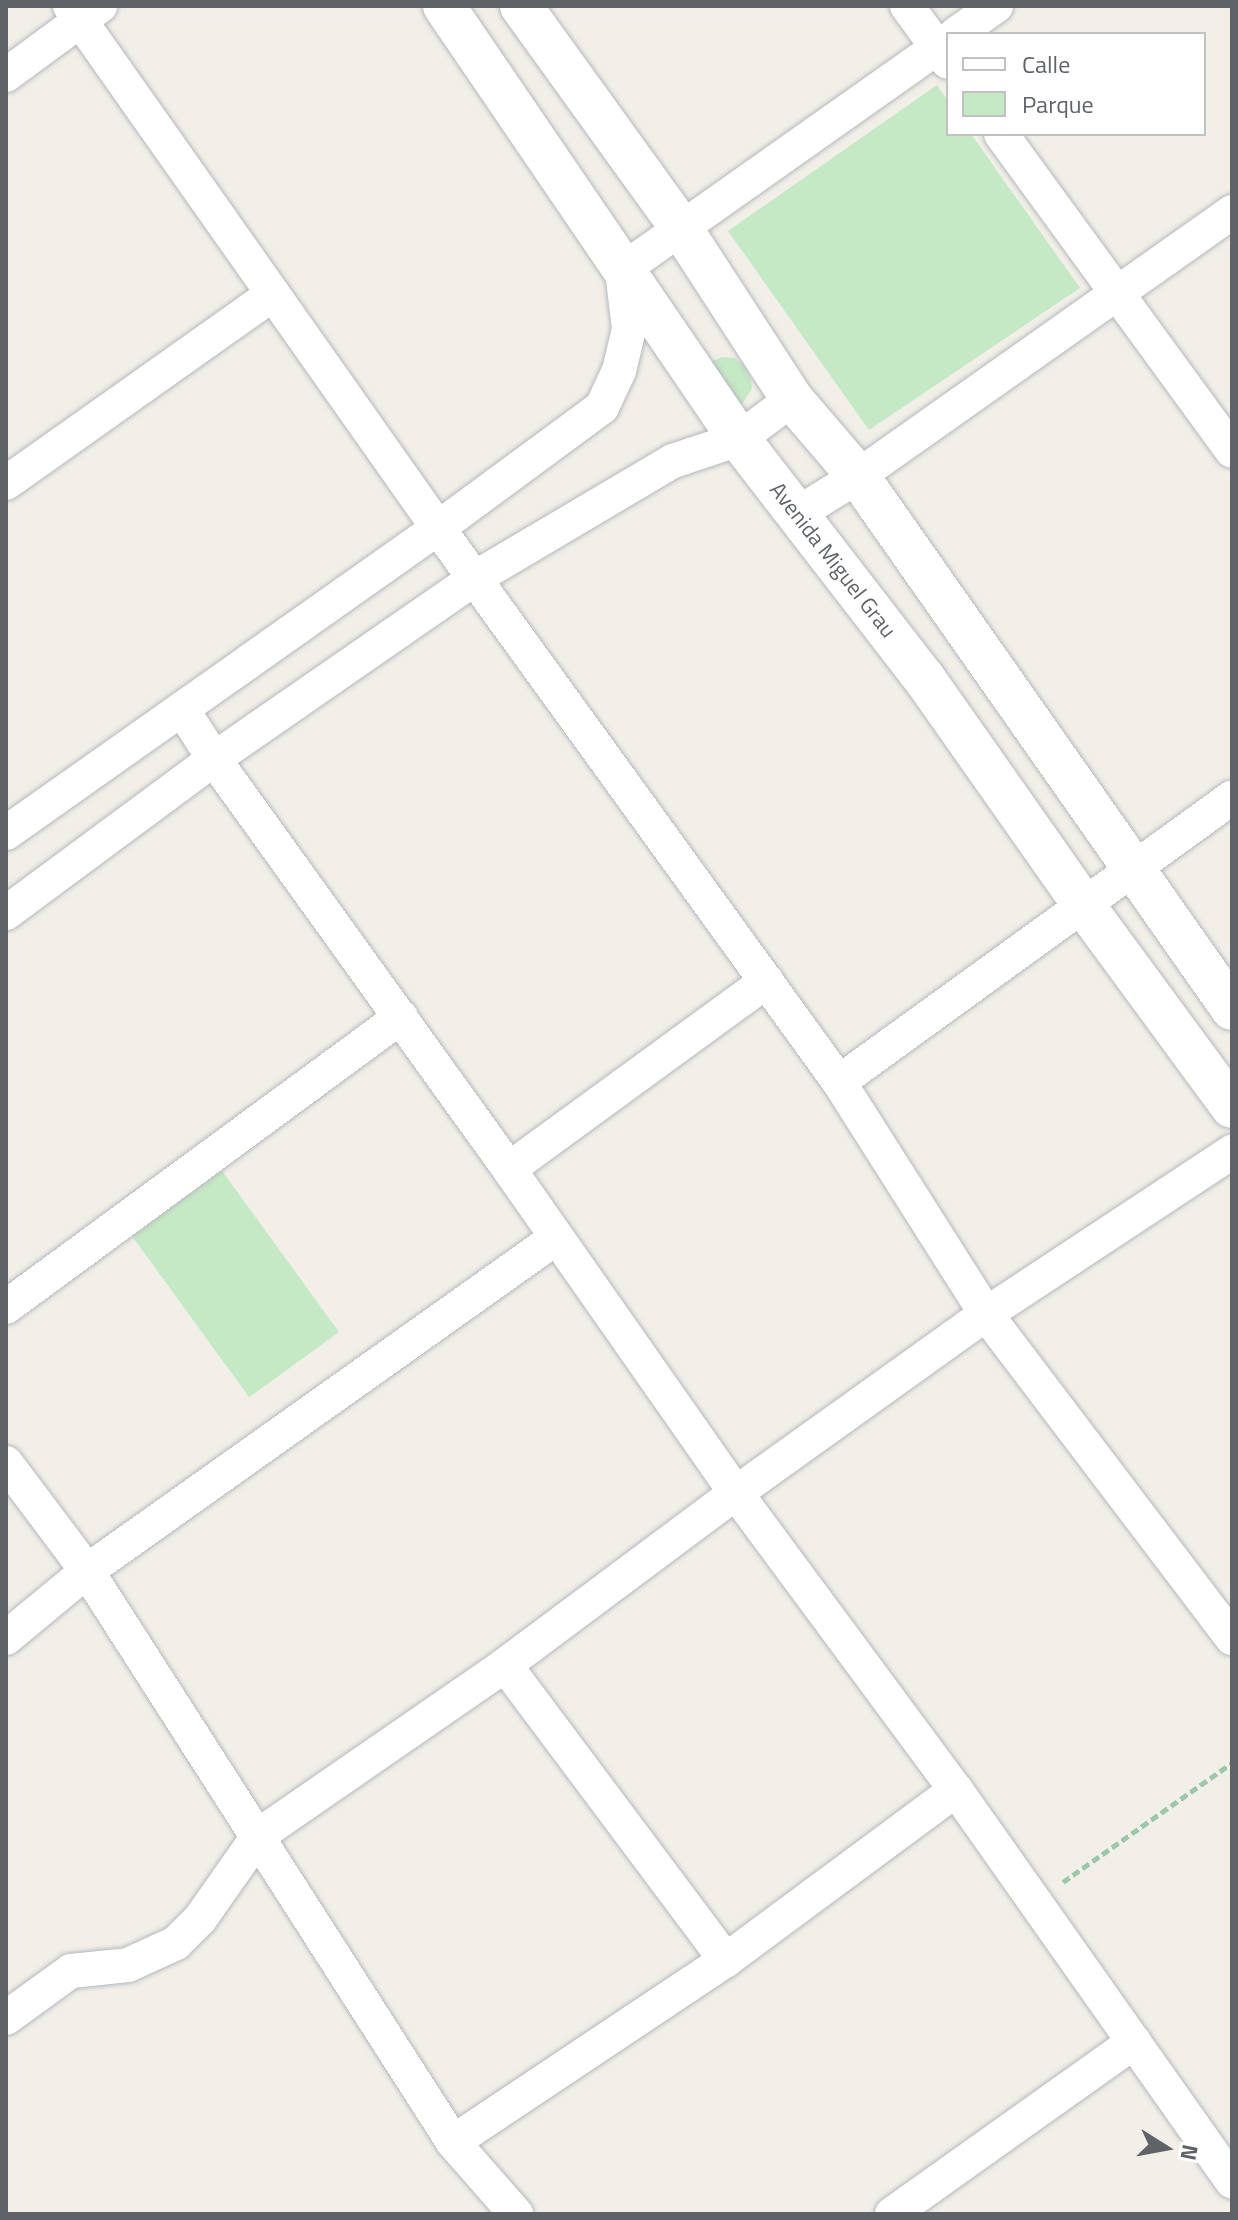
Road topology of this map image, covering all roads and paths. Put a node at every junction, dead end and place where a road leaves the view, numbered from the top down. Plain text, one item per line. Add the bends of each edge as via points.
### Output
1 (444, 6) edge
2 (521, 6) edge
3 (907, 6) edge
4 (996, 6) edge
5 (84, 11) edge
6 (964, 32) edge
7 (946, 45) edge
8 (946, 47) edge
9 (6, 75) edge
10 (1002, 136) edge
11 (1232, 212) edge
12 (681, 228) junction
13 (622, 270) junction
14 (1117, 293) junction
15 (273, 294) junction
16 (792, 399) junction
17 (739, 439) junction
18 (1232, 451) edge
19 (858, 476) junction
20 (6, 483) edge
21 (797, 514) junction
22 (438, 528) junction
23 (475, 578) junction
24 (182, 709) junction
25 (214, 759) junction
26 (1232, 798) edge
27 (6, 833) edge
28 (1134, 868) junction
29 (1085, 907) junction
30 (6, 913) edge
31 (767, 981) junction
32 (1232, 1009) edge
33 (401, 1017) junction
34 (839, 1082) junction
35 (1232, 1107) edge
36 (1232, 1152) edge
37 (509, 1169) junction
38 (556, 1238) junction
39 (6, 1307) edge
40 (986, 1314) junction
41 (6, 1463) edge
42 (736, 1493) junction
43 (87, 1571) junction
44 (6, 1638) edge
45 (1232, 1638) edge
46 (505, 1665) junction
47 (1232, 1763) edge
48 (956, 1790) junction
49 (259, 1835) junction
50 (1035, 1902) junction
51 (726, 1960) junction
52 (6, 2018) edge
53 (1134, 2042) junction
54 (453, 2142) junction
55 (1232, 2181) edge
56 (900, 2212) edge
57 (516, 2214) edge

1 - 13 street, Avenida Miguel Grau
2 - 12 street
3 - 7 street
4 - 6 street
5 - 9 street
5 - 15 street
8 - 12 street
10 - 14 street
11 - 14 street
12 - 13 street
12 - 16 street
13 - 17 street, Avenida Miguel Grau
13 - 22 street via 629,329 619,371 602,407
14 - 18 street
14 - 19 street
15 - 20 street
15 - 22 street
16 - 17 street
16 - 19 street
17 - 21 street, Avenida Miguel Grau
17 - 23 street via 673,461
19 - 21 street
19 - 28 street
21 - 29 street, Avenida Miguel Grau via 924,678
22 - 23 street
22 - 24 street
23 - 25 street
23 - 31 street
24 - 25 street
24 - 27 street
25 - 30 street
25 - 33 street
26 - 28 street
28 - 29 street
28 - 32 street
29 - 34 street
29 - 35 street, Avenida Miguel Grau
31 - 34 street
31 - 37 street
33 - 37 street
33 - 39 street
34 - 40 street
36 - 40 street
37 - 38 street
38 - 42 street
38 - 43 street
40 - 42 street
40 - 45 street
41 - 43 street
42 - 46 street
42 - 48 street
43 - 44 street
43 - 49 street
46 - 49 street
46 - 51 street
47 - 50 path
48 - 50 street
48 - 51 street
49 - 52 street via 200,1919 176,1943 128,1965 71,1971
49 - 54 street
50 - 53 street
51 - 54 street
53 - 55 street
53 - 56 street
54 - 57 street

